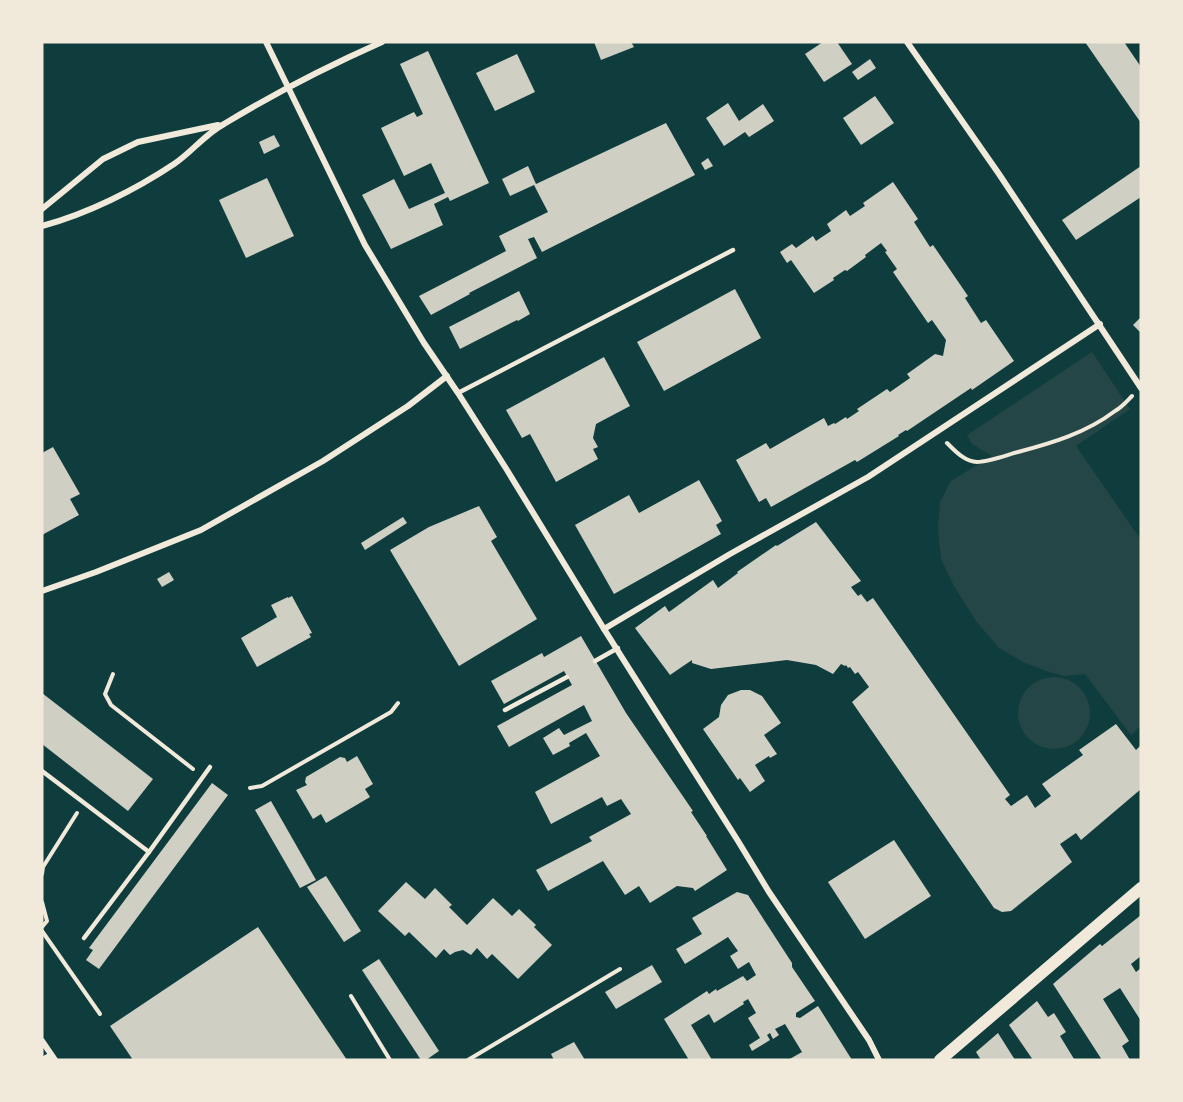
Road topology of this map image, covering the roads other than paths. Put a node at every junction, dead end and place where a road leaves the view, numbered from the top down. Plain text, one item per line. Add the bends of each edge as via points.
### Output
1 (266, 42) edge
2 (382, 42) edge
3 (907, 42) edge
4 (289, 88) junction
5 (222, 124) junction
6 (42, 209) edge
7 (42, 226) edge
8 (733, 250) dead end
9 (1100, 324) junction
10 (447, 376) junction
11 (1141, 388) edge
12 (458, 393) junction
13 (42, 591) edge
14 (604, 629) junction
15 (618, 648) junction
16 (596, 661) dead end
17 (567, 677) dead end
18 (505, 710) dead end
19 (210, 767) dead end
20 (42, 771) edge
21 (149, 852) junction
22 (1141, 888) edge
23 (84, 938) dead end
24 (42, 1041) edge
25 (53, 1057) edge
26 (42, 1060) edge
27 (879, 1060) edge
28 (940, 1060) edge

1 - 4 street
2 - 4 street
3 - 9 street
4 - 5 street
4 - 10 street via 365,245
5 - 6 street via 138,142 103,159
5 - 7 street via 175,163 122,195
8 - 12 lane
9 - 11 street
9 - 14 street via 868,477
10 - 12 street
10 - 13 street via 323,461 201,530
12 - 14 street
14 - 15 street
15 - 16 lane
15 - 27 street via 768,892
17 - 18 lane
19 - 21 lane
20 - 21 lane
21 - 23 lane
22 - 28 main road
24 - 25 street
25 - 26 street

